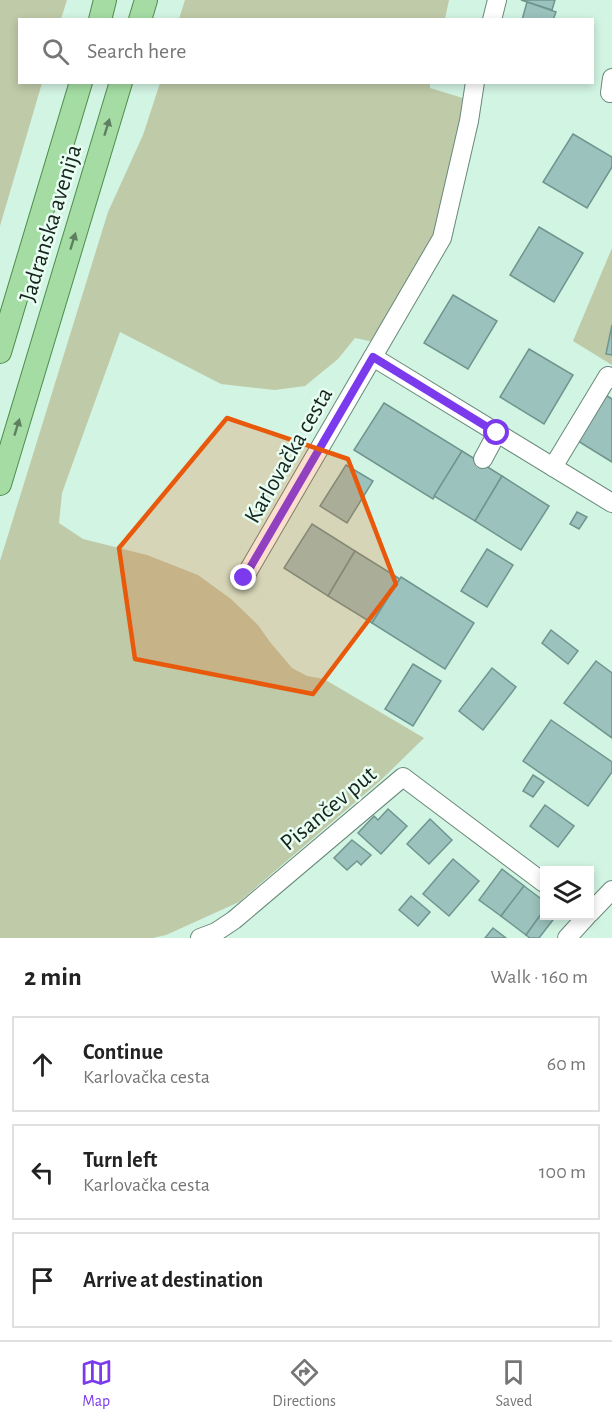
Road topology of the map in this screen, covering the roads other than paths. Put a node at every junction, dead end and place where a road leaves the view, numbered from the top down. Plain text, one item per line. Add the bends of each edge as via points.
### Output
1 (105, 0) edge
2 (146, 0) edge
3 (497, 0) edge
4 (100, 18) edge
5 (141, 18) edge
6 (492, 18) edge
7 (80, 84) edge
8 (119, 84) edge
9 (475, 84) edge
10 (0, 352) edge
11 (373, 357) junction
12 (612, 378) edge
13 (497, 433) junction
14 (483, 459) dead end
15 (553, 467) junction
16 (0, 483) edge
17 (612, 503) edge
18 (244, 578) dead end
19 (540, 880) edge
20 (612, 890) edge
21 (594, 909) edge
22 (583, 920) edge
23 (200, 938) edge
24 (567, 938) edge

1 - 4 main road
2 - 5 main road
3 - 6 street
7 - 10 main road, Jadranska avenija
16 -> 8 main road, Jadranska avenija
9 - 11 street, Karlovačka cesta via 442,238
11 - 13 street
11 - 18 street, Karlovačka cesta
12 - 15 street via 608,376
13 - 14 street
13 - 15 street
15 - 17 street
19 - 23 street, Pisančev put via 403,777 234,920
20 - 21 street
22 - 24 street

